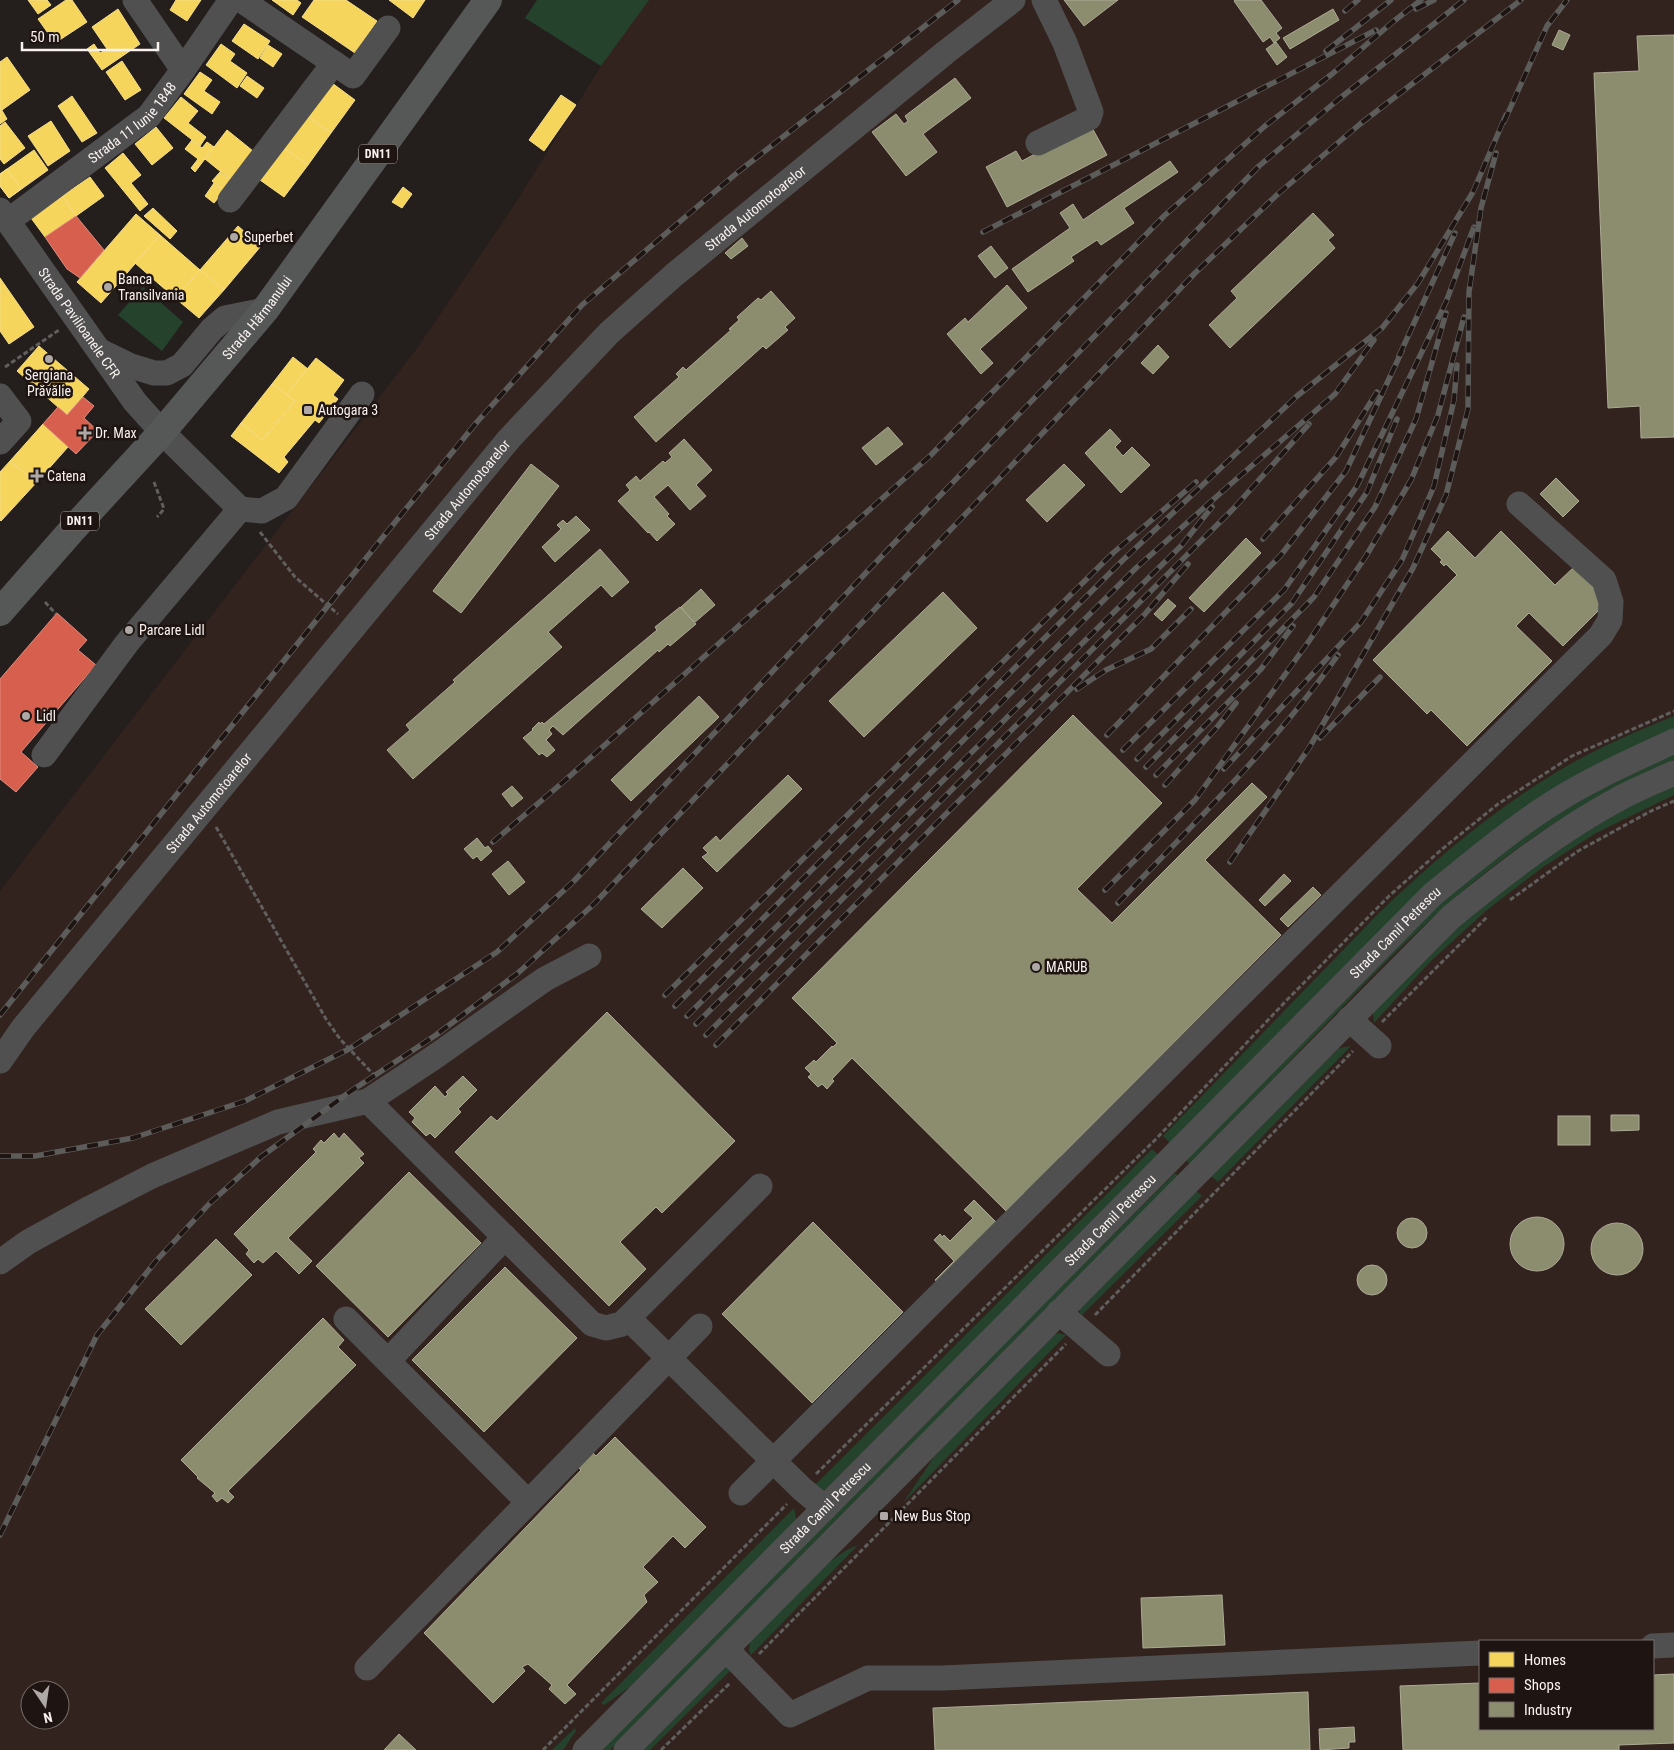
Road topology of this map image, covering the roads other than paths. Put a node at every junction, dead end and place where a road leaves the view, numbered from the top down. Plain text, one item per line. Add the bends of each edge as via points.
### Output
1 (135, 0) edge
2 (231, 0) edge
3 (241, 0) edge
4 (488, 0) edge
5 (1014, 0) edge
6 (1044, 0) edge
7 (388, 28) dead end
8 (334, 63) junction
9 (183, 70) junction
10 (1038, 143) dead end
11 (230, 200) dead end
12 (4, 215) edge
13 (265, 310) junction
14 (98, 350) junction
15 (362, 394) dead end
16 (0, 396) edge
17 (162, 432) junction
18 (0, 442) edge
19 (1519, 504) dead end
20 (251, 510) junction
21 (0, 612) edge
22 (1674, 741) edge
23 (44, 755) dead end
24 (1674, 773) edge
25 (589, 956) dead end
26 (1349, 1019) junction
27 (1373, 1041) road end
28 (0, 1061) edge
29 (378, 1095) junction
30 (760, 1186) dead end
31 (505, 1237) junction
32 (0, 1262) edge
33 (1059, 1312) junction
34 (628, 1318) junction
35 (346, 1319) dead end
36 (700, 1326) dead end
37 (1108, 1354) dead end
38 (668, 1357) junction
39 (388, 1361) junction
40 (774, 1461) junction
41 (741, 1493) dead end
42 (528, 1502) junction
43 (824, 1508) junction
44 (1674, 1644) edge
45 (1654, 1646) edge
46 (726, 1648) junction
47 (1479, 1654) edge
48 (367, 1668) dead end
49 (585, 1750) edge
50 (626, 1750) edge

1 - 9 street
2 - 9 street, Strada 11 Iunie 1848
3 - 8 street
4 - 13 main road, Strada Hărmanului / DN11
5 - 28 street, Strada Automotoarelor via 712,244 609,333 509,439 23,1028
6 - 10 street via 1091,112 1089,118
7 - 8 street via 353,76
8 - 11 street
9 - 12 street, Strada 11 Iunie 1848 via 149,116
12 - 14 street, Strada Pavilioanele CFR
13 - 14 street via 225,318 182,366 167,373 154,373
13 - 17 main road, Strada Hărmanului / DN11
14 - 17 street, Strada Pavilioanele CFR via 135,402
15 - 20 street via 286,498
16 - 18 street via 19,421
17 - 20 street, Strada Pavilioanele CFR
17 - 21 main road, Strada Hărmanului / DN11
19 - 40 street via 1604,580 1611,602 1610,620 1601,635
20 - 23 street via 127,643
22 - 43 street, Strada Camil Petrescu via 1543,808 1433,894
24 - 26 street, Strada Camil Petrescu via 1622,797 1559,834 1502,875 1451,917
25 - 29 street via 545,979
26 - 27 street
26 - 33 street, Strada Camil Petrescu
29 - 31 street
29 - 32 street via 278,1122 152,1176 28,1242
30 - 34 street
31 - 34 street via 592,1324 606,1328 622,1324
31 - 39 street
33 - 37 street
33 - 46 street, Strada Camil Petrescu
34 - 38 street
35 - 39 street
36 - 38 street
38 - 40 street
38 - 42 street
39 - 42 street
40 - 41 street
40 - 43 street
42 - 48 street
43 - 49 street, Strada Camil Petrescu
44 - 45 street
46 - 47 street via 790,1714 868,1678 942,1678
46 - 50 street, Strada Camil Petrescu

